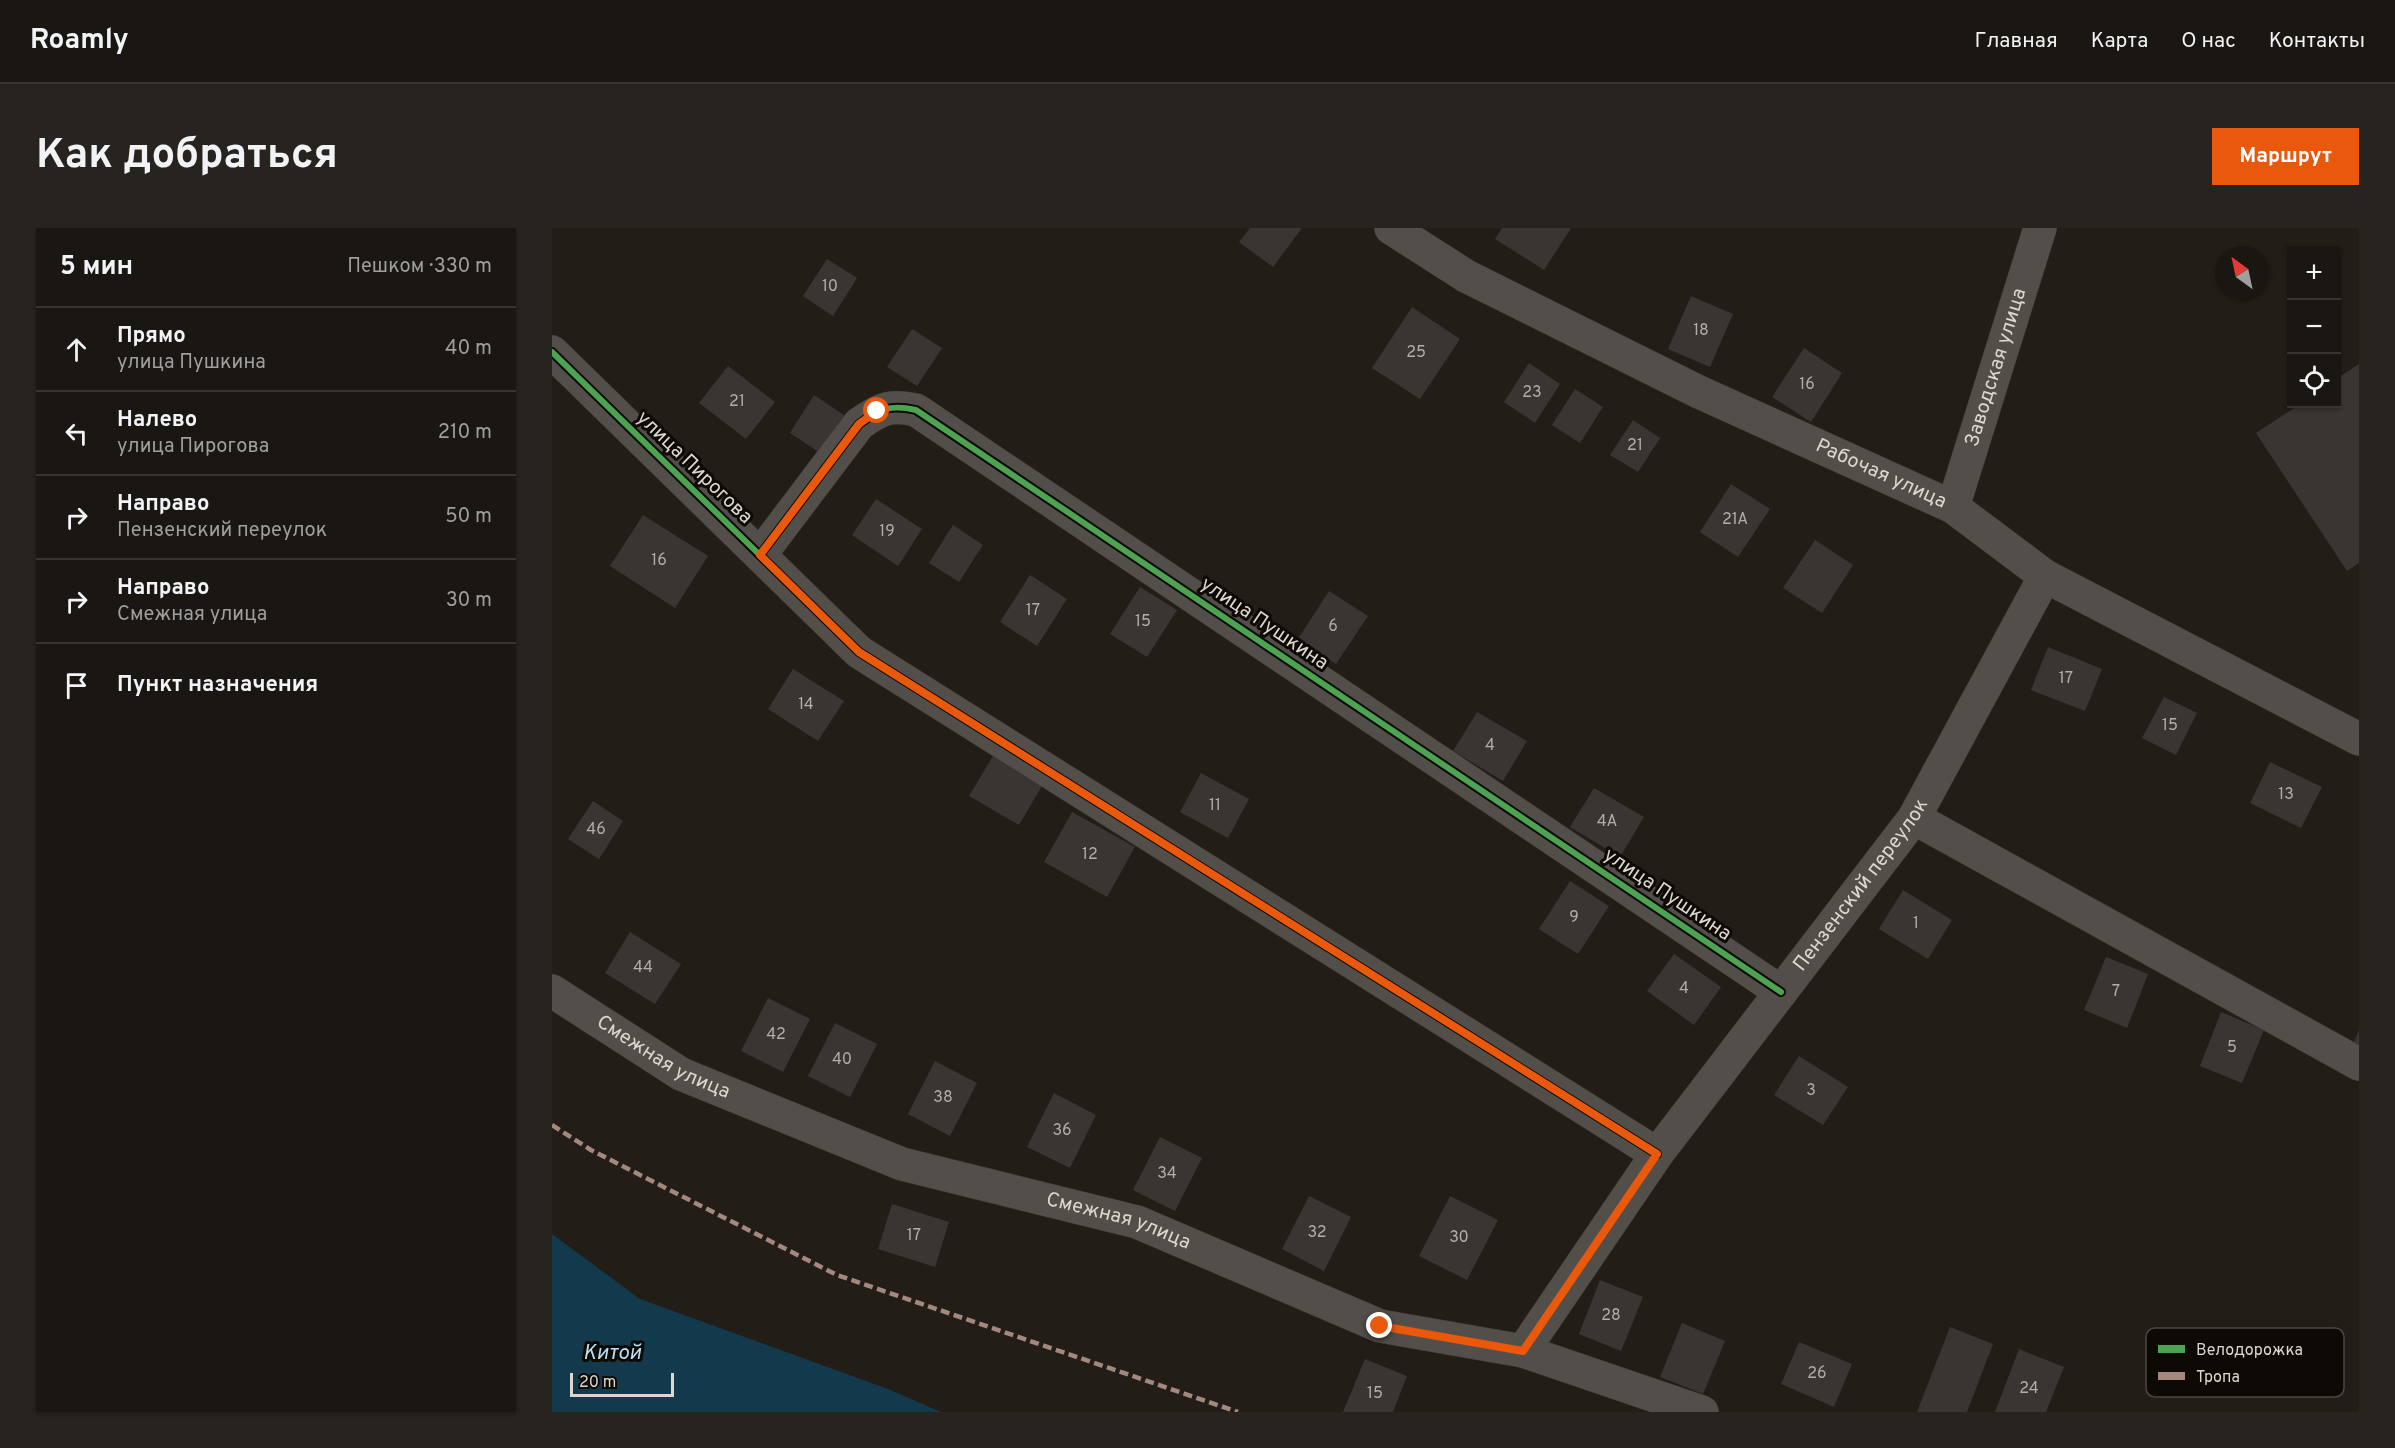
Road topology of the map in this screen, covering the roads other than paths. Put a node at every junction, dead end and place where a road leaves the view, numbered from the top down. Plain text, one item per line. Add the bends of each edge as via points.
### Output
1 (1391, 228) edge
2 (2040, 228) edge
3 (552, 352) edge
4 (1953, 507) junction
5 (760, 555) junction
6 (2045, 576) junction
7 (2359, 739) edge
8 (1914, 818) junction
9 (552, 991) edge
10 (1782, 992) junction
11 (2359, 1065) edge
12 (1657, 1154) junction
13 (1523, 1351) junction
14 (1702, 1412) edge

1 - 4 street, Рабочая улица via 1466,276 1700,392
2 - 4 street, Заводская улица
3 - 5 street, улица Пирогова
4 - 6 street, Рабочая улица
5 - 10 street, улица Пушкина via 859,424 877,411 898,405 916,410
5 - 12 street, улица Пирогова via 859,652
6 - 7 street, Рабочая улица
6 - 8 street, Пензенский переулок
8 - 10 street, Пензенский переулок
8 - 11 street
9 - 13 street, Смежная улица via 681,1074 902,1164 1137,1222 1380,1326
10 - 12 street, Пензенский переулок
12 - 13 street, Пензенский переулок
13 - 14 street, Смежная улица

